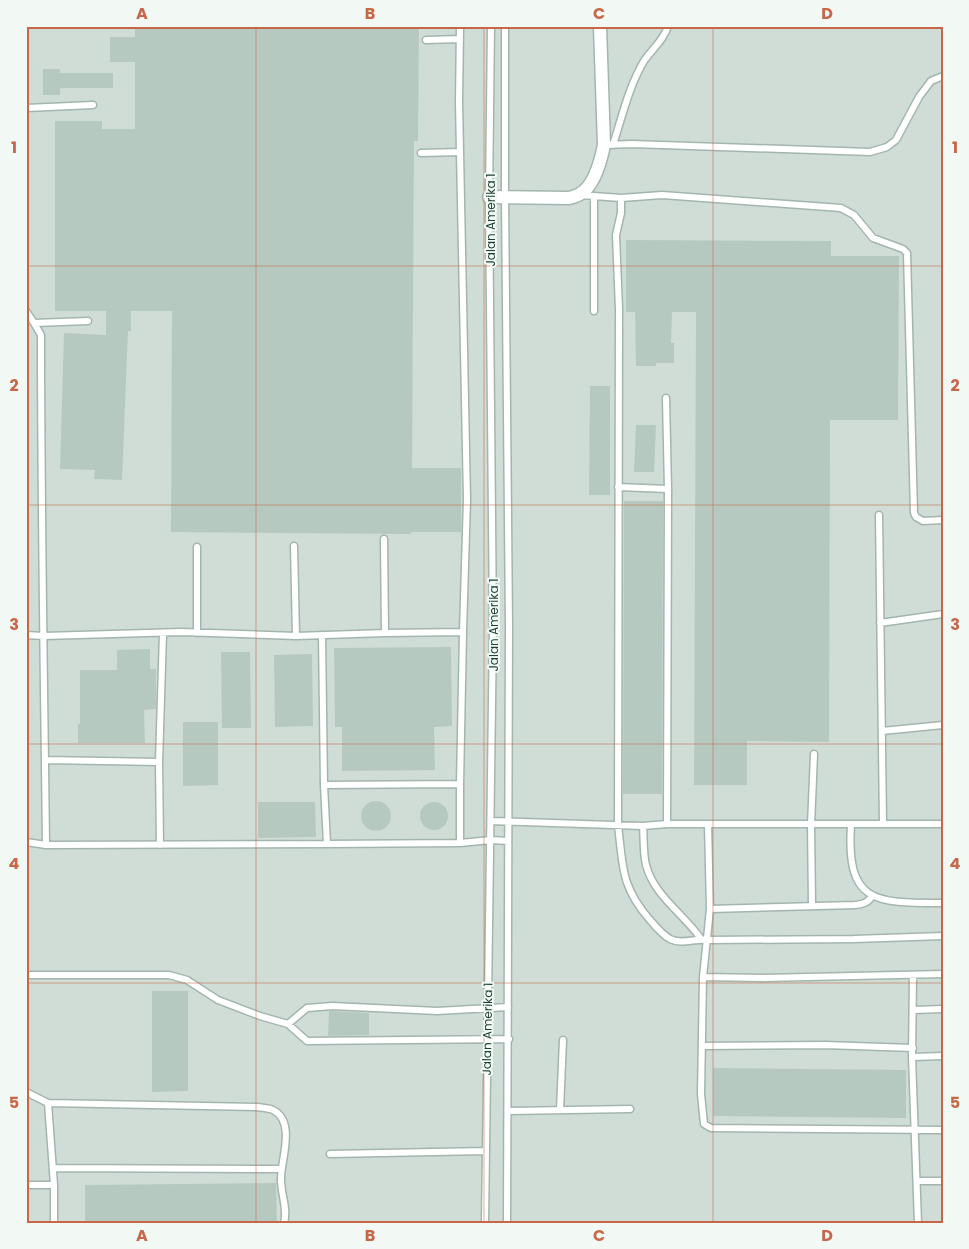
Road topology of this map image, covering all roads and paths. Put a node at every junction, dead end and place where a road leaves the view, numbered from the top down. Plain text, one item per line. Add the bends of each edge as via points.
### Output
1 (460, 26) edge
2 (490, 26) edge
3 (505, 26) edge
4 (600, 26) edge
5 (668, 26) edge
6 (460, 39) junction
7 (426, 40) dead end
8 (943, 76) edge
9 (93, 105) dead end
10 (26, 108) edge
11 (608, 145) junction
12 (460, 152) junction
13 (421, 153) dead end
14 (579, 195) junction
15 (594, 196) junction
16 (489, 197) junction
17 (505, 197) junction
18 (621, 198) junction
19 (26, 311) edge
20 (594, 311) dead end
21 (88, 321) dead end
22 (34, 322) junction
23 (666, 398) dead end
24 (618, 487) junction
25 (668, 489) junction
26 (879, 515) dead end
27 (943, 520) edge
28 (384, 540) dead end
29 (294, 546) dead end
30 (197, 547) dead end
31 (943, 614) edge
32 (880, 623) junction
33 (463, 632) junction
34 (163, 633) junction
35 (197, 633) junction
36 (385, 633) junction
37 (26, 635) edge
38 (322, 635) junction
39 (44, 636) junction
40 (296, 636) junction
41 (943, 725) edge
42 (882, 731) junction
43 (814, 754) dead end
44 (45, 760) junction
45 (159, 762) junction
46 (460, 784) junction
47 (324, 785) junction
48 (491, 821) junction
49 (507, 821) junction
50 (667, 824) junction
51 (883, 824) junction
52 (943, 824) edge
53 (618, 825) junction
54 (708, 825) junction
55 (811, 825) junction
56 (851, 825) junction
57 (643, 826) junction
58 (491, 840) junction
59 (508, 841) junction
60 (26, 842) edge
61 (460, 843) junction
62 (327, 844) junction
63 (46, 845) junction
64 (160, 845) junction
65 (872, 896) junction
66 (943, 903) edge
67 (812, 906) junction
68 (710, 909) junction
69 (943, 936) edge
70 (704, 940) junction
71 (943, 974) edge
72 (26, 975) edge
73 (913, 975) junction
74 (703, 977) junction
75 (508, 1007) junction
76 (488, 1008) junction
77 (943, 1009) edge
78 (912, 1010) junction
79 (288, 1024) junction
80 (508, 1039) junction
81 (487, 1040) junction
82 (563, 1040) dead end
83 (702, 1046) junction
84 (913, 1048) junction
85 (943, 1056) edge
86 (912, 1057) junction
87 (26, 1092) edge
88 (48, 1103) junction
89 (630, 1109) dead end
90 (560, 1110) junction
91 (508, 1111) junction
92 (943, 1130) edge
93 (915, 1131) junction
94 (486, 1151) junction
95 (330, 1154) dead end
96 (53, 1168) junction
97 (281, 1170) junction
98 (917, 1181) junction
99 (943, 1181) edge
100 (26, 1185) edge
101 (54, 1185) junction
102 (54, 1223) edge
103 (284, 1223) edge
104 (485, 1223) edge
105 (508, 1223) edge
106 (918, 1223) edge

1 - 6 lane
2 - 16 lane, Jalan Amerika 1
3 - 17 lane, Jalan Amerika 1
4 - 11 street
5 - 11 lane via 644,62
6 - 7 lane
6 - 12 lane
8 - 11 lane via 931,81 919,97 896,140 887,147 870,152
9 - 10 lane
11 - 14 street via 589,186
12 - 13 lane
12 - 33 lane via 467,499
14 - 15 lane
14 - 17 street via 568,198
15 - 18 lane
15 - 20 lane
16 - 17 street
16 - 48 lane, Jalan Amerika 1 via 493,628
17 - 49 lane, Jalan Amerika 1
18 - 24 lane via 622,213 616,235
18 - 27 lane via 662,196 841,208 854,215 873,238 903,249 906,253 914,513 924,520
19 - 22 lane
21 - 22 lane
22 - 39 lane via 41,335
23 - 25 lane
24 - 25 lane
24 - 53 lane
25 - 50 lane
26 - 32 lane
28 - 36 lane
29 - 40 lane
30 - 35 lane
31 - 32 lane
32 - 42 lane
33 - 36 lane
33 - 46 lane
34 - 35 lane
34 - 39 lane
34 - 45 lane
35 - 40 lane
36 - 38 lane
37 - 39 lane
38 - 40 lane
38 - 47 lane
39 - 44 lane
41 - 42 lane
42 - 51 lane
43 - 55 lane
44 - 45 lane
44 - 63 lane
45 - 64 lane
46 - 47 lane
46 - 61 lane
47 - 62 lane
48 - 49 lane
48 - 58 lane, Jalan Amerika 1
49 - 53 lane
49 - 59 lane, Jalan Amerika 1
50 - 54 lane
50 - 57 lane
51 - 52 lane
51 - 56 lane
53 - 57 lane
53 - 70 lane via 625,880 637,906 670,939
54 - 55 lane
54 - 68 lane
55 - 56 lane
55 - 67 lane
56 - 65 lane via 851,860 856,881
57 - 70 lane via 645,864 650,878
58 - 59 lane
58 - 61 lane
58 - 76 lane, Jalan Amerika 1
59 - 75 lane, Jalan Amerika 1
60 - 63 lane
61 - 62 lane
62 - 64 lane
63 - 64 lane
65 - 66 lane via 894,902
65 - 67 lane via 864,904
67 - 68 lane
68 - 70 lane
69 - 70 lane
70 - 74 lane
71 - 73 lane
72 - 79 lane via 169,975 187,980 218,1000
73 - 74 lane
73 - 78 lane
74 - 83 lane
75 - 76 lane
75 - 80 lane, Jalan Amerika 1
76 - 79 lane via 307,1008
76 - 81 lane, Jalan Amerika 1
77 - 78 lane
78 - 84 lane
79 - 81 lane via 307,1041
80 - 81 lane
80 - 91 lane, Jalan Amerika 1
81 - 94 lane, Jalan Amerika 1
82 - 90 lane
83 - 84 lane
83 - 93 lane via 702,1112 704,1124 711,1128
84 - 86 lane
85 - 86 lane
86 - 93 lane
87 - 88 lane
88 - 96 lane
88 - 97 lane via 257,1107 273,1110 281,1118 286,1132
89 - 90 lane
90 - 91 lane
91 - 105 lane, Jalan Amerika 1
92 - 93 lane
93 - 98 lane
94 - 95 lane
94 - 104 lane, Jalan Amerika 1
96 - 97 lane
96 - 101 lane
97 - 103 lane
98 - 99 lane
98 - 106 lane
100 - 101 lane
101 - 102 lane

